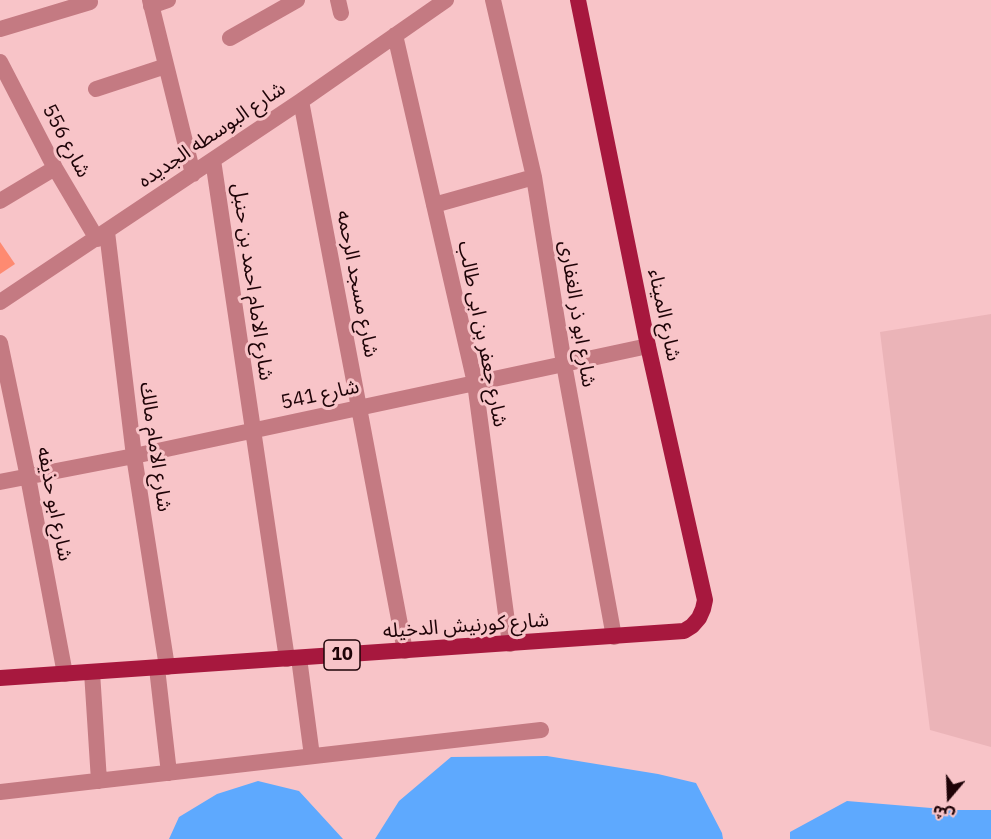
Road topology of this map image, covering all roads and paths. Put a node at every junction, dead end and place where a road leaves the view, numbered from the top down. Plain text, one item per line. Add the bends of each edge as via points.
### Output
1 (297, 0) edge
2 (446, 0) edge
3 (494, 0) edge
4 (578, 0) edge
5 (90, 2) dead end
6 (156, 2) edge
7 (0, 29) edge
8 (395, 35) junction
9 (230, 38) dead end
10 (0, 62) edge
11 (166, 66) junction
12 (96, 89) dead end
13 (301, 101) junction
14 (213, 160) junction
15 (55, 168) junction
16 (193, 174) junction
17 (534, 177) junction
18 (0, 201) edge
19 (434, 205) junction
20 (102, 235) junction
21 (0, 302) edge
22 (0, 343) edge
23 (648, 346) junction
24 (564, 364) junction
25 (475, 383) junction
26 (359, 408) junction
27 (253, 431) junction
28 (134, 456) junction
29 (28, 477) junction
30 (0, 482) edge
31 (684, 631) joint
32 (614, 636) junction
33 (510, 644) junction
34 (405, 651) junction
35 (293, 658) junction
36 (162, 667) junction
37 (92, 672) junction
38 (65, 674) junction
39 (0, 678) edge
40 (541, 730) dead end
41 (312, 756) junction
42 (169, 773) junction
43 (99, 781) junction
44 (0, 792) edge

1 - 9 street
2 - 8 street, شارع البوسطه الجديده
3 - 17 street, شارع ابو ذر الغفارى
4 - 23 main road, شارع الميناء / 10
5 - 7 street
6 - 11 street
8 - 13 street, شارع البوسطه الجديده
8 - 19 street, شارع جعفر بن ابى طالب
10 - 15 street, شارع 556
11 - 12 street
11 - 16 street
13 - 14 street, شارع البوسطه الجديده
13 - 26 street, شارع مسجد الرحمه
14 - 16 street, شارع البوسطه الجديده
14 - 27 street, شارع الامام احمد بن حنبل
15 - 18 street
15 - 20 street, شارع 556
16 - 20 street, شارع البوسطه الجديده
17 - 19 street
17 - 24 street, شارع ابو ذر الغفارى
19 - 25 street, شارع جعفر بن ابى طالب
20 - 21 street, شارع البوسطه الجديده
20 - 28 street, شارع الامام مالك
22 - 29 street, شارع ابو حذيفه
23 - 24 street, شارع 541
23 - 31 main road, شارع الميناء / 10 via 705,600 699,618
24 - 25 street, شارع 541
24 - 32 street, شارع ابو ذر الغفارى
25 - 26 street, شارع 541
25 - 33 street, شارع جعفر بن ابى طالب
26 - 27 street, شارع 541
26 - 34 street, شارع مسجد الرحمه
27 - 28 street, شارع 541
27 - 35 street, شارع الامام احمد بن حنبل
28 - 29 street, شارع 541
28 - 36 street, شارع الامام مالك
29 - 30 street, شارع 541
29 - 38 street, شارع ابو حذيفه
31 - 32 main road, شارع كورنيش الدخيله / 10
32 - 33 main road, شارع كورنيش الدخيله / 10
33 - 34 main road, شارع كورنيش الدخيله / 10
34 - 35 main road, شارع كورنيش الدخيله / 10
35 - 36 main road, شارع كورنيش الدخيله / 10
35 - 41 street, شارع الامام احمد بن حنبل
36 - 37 main road, شارع كورنيش الدخيله / 10
36 - 42 street, شارع الامام مالك
37 - 38 main road, شارع كورنيش الدخيله / 10
37 - 43 street
38 - 39 main road, شارع كورنيش الدخيله / 10
40 - 41 street
41 - 42 street
42 - 43 street
43 - 44 street

